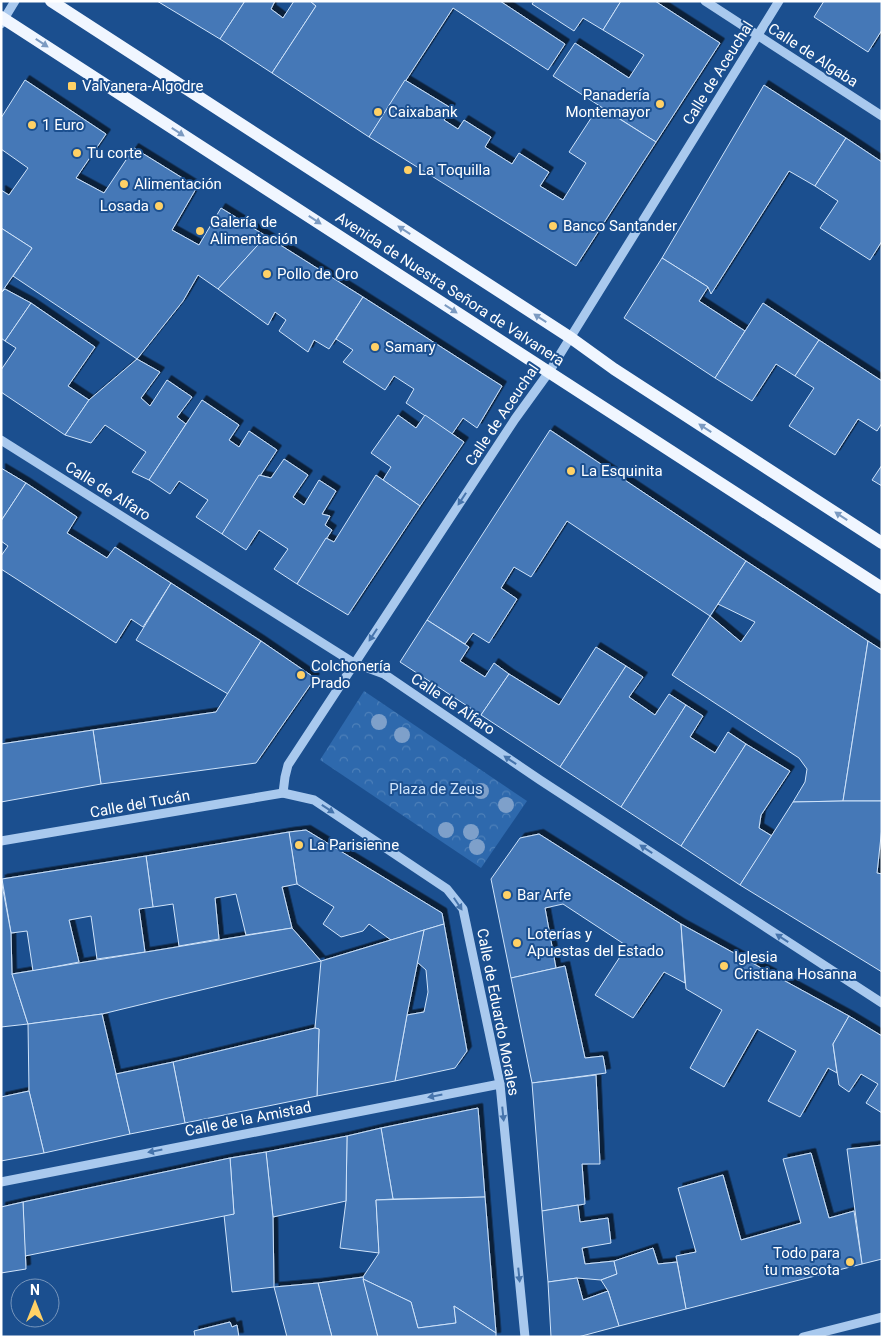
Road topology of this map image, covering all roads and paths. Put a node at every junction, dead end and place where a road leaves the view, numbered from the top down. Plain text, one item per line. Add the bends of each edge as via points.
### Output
1 (15, 1) edge
2 (50, 1) edge
3 (705, 1) edge
4 (780, 1) edge
5 (2, 20) edge
6 (758, 36) junction
7 (882, 116) edge
8 (570, 338) junction
9 (549, 372) junction
10 (1, 440) edge
11 (882, 543) edge
12 (882, 588) edge
13 (354, 663) junction
14 (283, 793) junction
15 (1, 842) edge
16 (882, 1003) edge
17 (500, 1084) junction
18 (1, 1182) edge
19 (882, 1317) edge
20 (525, 1337) edge
21 (803, 1337) edge

1 - 5 street
8 -> 2 main road, Avenida de Nuestra Señora de Valvanera
3 - 6 street, Calle de Algaba
4 - 6 street, Calle de Aceuchal
5 -> 9 main road, Avenida de Nuestra Señora de Valvanera
6 - 7 street, Calle de Algaba
6 - 8 street, Calle de Aceuchal
8 - 9 street, Calle de Aceuchal
11 -> 8 main road, Avenida de Nuestra Señora de Valvanera
9 - 12 main road, Avenida de Nuestra Señora de Valvanera
9 -> 13 street, Calle de Aceuchal
10 - 13 street, Calle de Alfaro
13 - 14 street, Calle de Aceuchal via 288,765
16 -> 13 street, Calle de Alfaro via 384,674
14 - 15 street, Calle del Tucán
14 -> 17 street, Calle de Eduardo Morales via 314,800 447,889 463,909
17 -> 18 street, Calle de la Amistad
17 -> 20 street, Calle de Eduardo Morales
19 - 21 street

